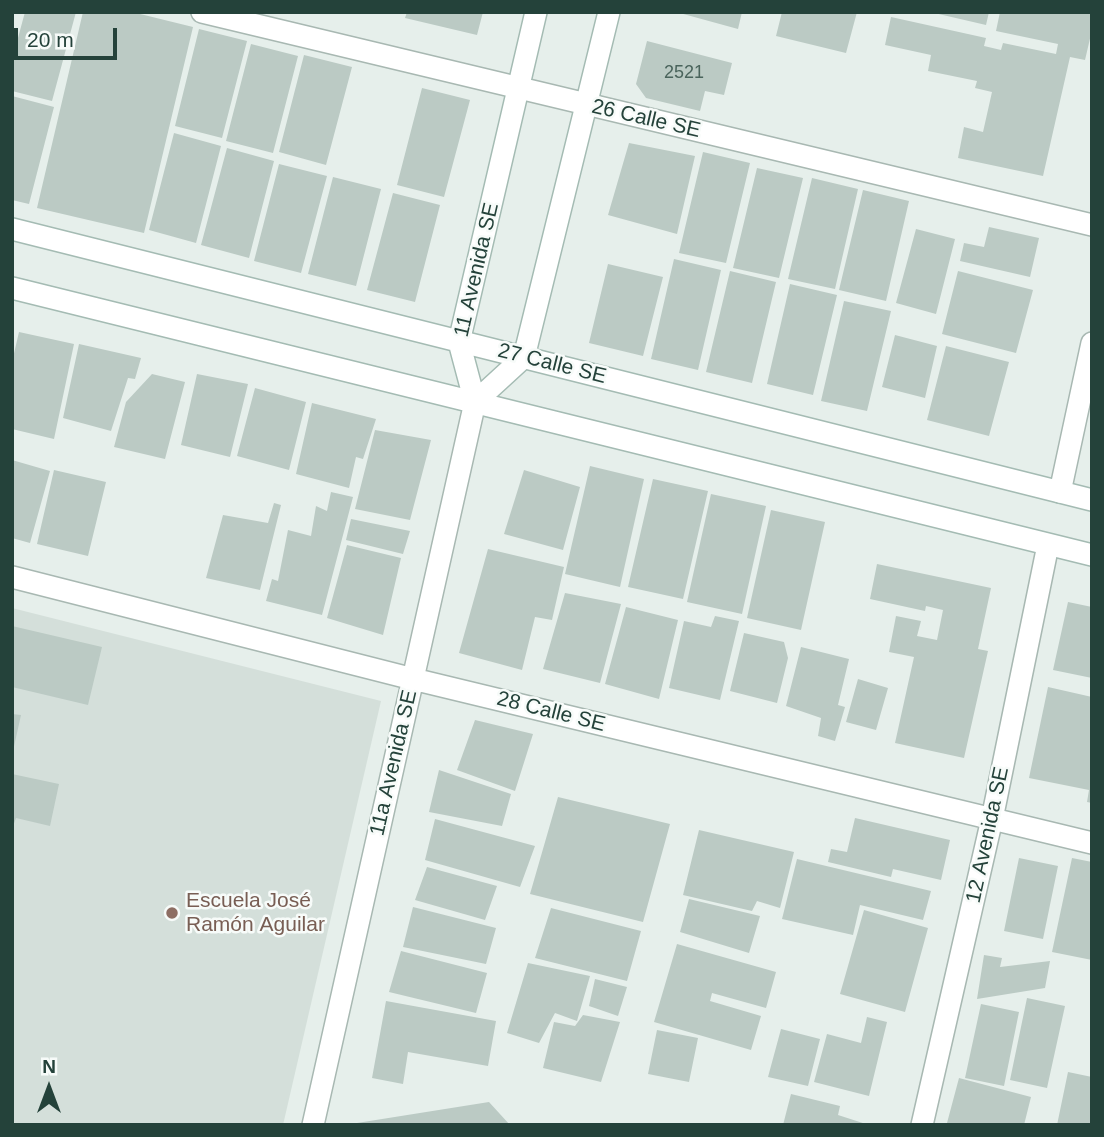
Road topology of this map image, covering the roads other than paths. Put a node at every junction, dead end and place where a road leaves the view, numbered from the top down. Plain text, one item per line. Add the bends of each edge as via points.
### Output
1 (202, 12) edge
2 (536, 12) edge
3 (609, 12) edge
4 (519, 88) junction
5 (586, 105) junction
6 (1092, 225) edge
7 (12, 229) edge
8 (12, 288) edge
9 (458, 342) junction
10 (1092, 342) edge
11 (524, 357) junction
12 (475, 402) junction
13 (1060, 492) junction
14 (1092, 500) edge
15 (1048, 545) junction
16 (1092, 555) edge
17 (12, 577) edge
18 (413, 679) junction
19 (992, 819) junction
20 (1092, 843) edge
21 (313, 1125) edge
22 (922, 1125) edge

1 - 4 street, 26 Calle SE
2 - 4 street, 11 Avenida SE
3 - 5 street
4 - 5 street, 26 Calle SE
4 - 9 street, 11 Avenida SE
5 - 6 street, 26 Calle SE
5 - 11 street
7 - 9 street, 27 Calle SE
8 - 12 street
9 - 11 street, 27 Calle SE
9 - 12 street, 11 Avenida SE
10 - 13 street
11 - 12 street
11 - 13 street, 27 Calle SE
12 - 15 street
12 - 18 street, 11a Avenida SE
13 - 14 street, 27 Calle SE
15 - 16 street
15 - 19 street, 12 Avenida SE
17 - 18 street, 28 Calle SE
18 - 19 street, 28 Calle SE
18 - 21 street, 11a Avenida SE
19 - 20 street, 28 Calle SE
19 - 22 street, 12 Avenida SE

